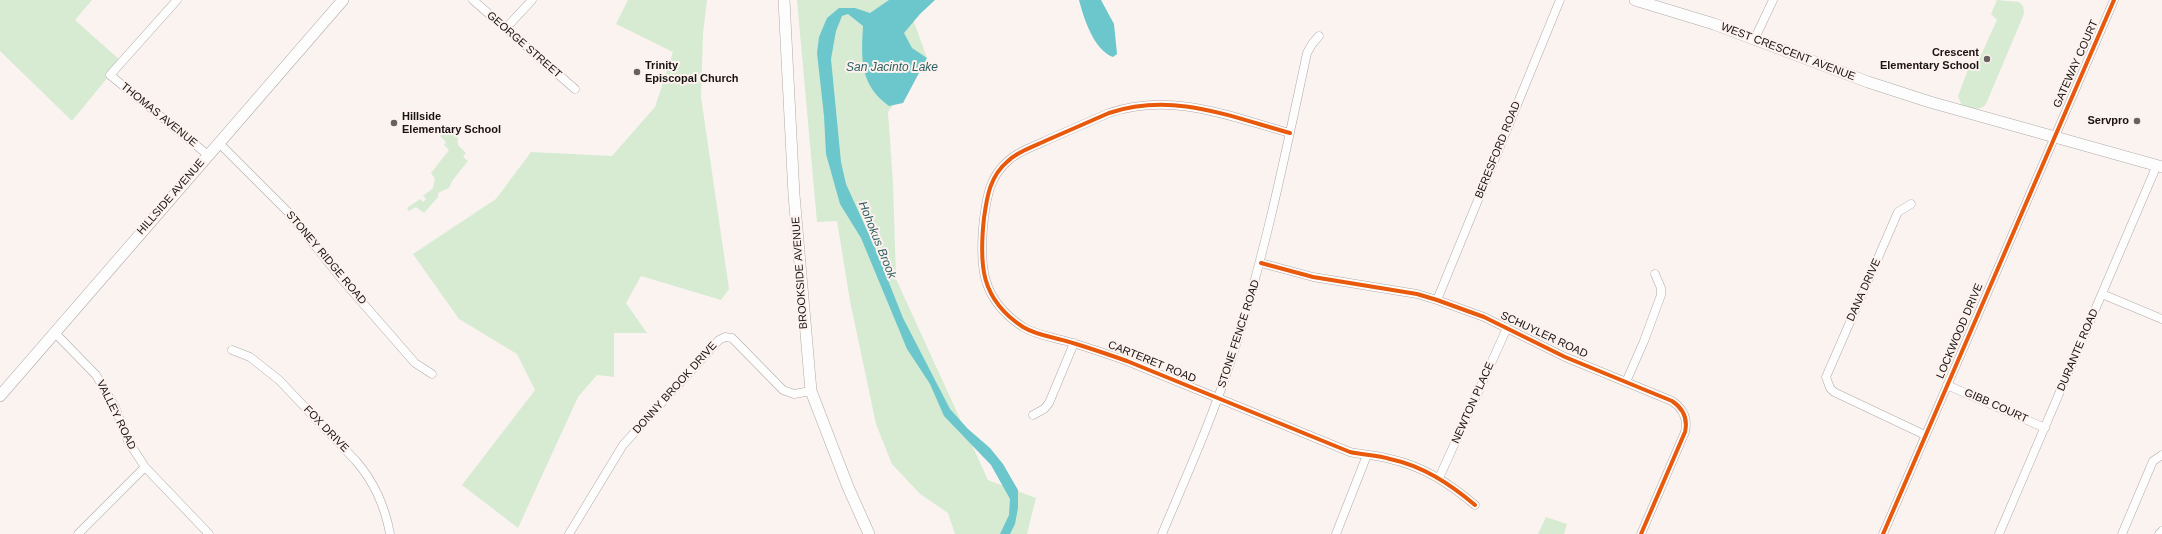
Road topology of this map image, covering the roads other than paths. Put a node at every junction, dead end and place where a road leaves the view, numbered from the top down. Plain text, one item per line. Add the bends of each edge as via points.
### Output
1 (177, 0) edge
2 (344, 0) edge
3 (473, 0) edge
4 (532, 0) edge
5 (784, 0) edge
6 (1560, 0) edge
7 (1636, 0) edge
8 (1773, 0) edge
9 (2114, 0) edge
10 (506, 28) junction
11 (1319, 36) dead end
12 (1756, 38) junction
13 (575, 89) dead end
14 (1290, 133) junction
15 (2054, 136) junction
16 (218, 142) junction
17 (208, 155) junction
18 (2160, 166) edge
19 (1911, 204) dead end
20 (1261, 263) junction
21 (1655, 274) dead end
22 (2102, 294) junction
23 (1437, 300) junction
24 (2162, 319) edge
25 (1507, 328) junction
26 (54, 332) junction
27 (1074, 344) junction
28 (232, 350) dead end
29 (432, 374) dead end
30 (1626, 382) junction
31 (1947, 385) junction
32 (811, 391) junction
33 (0, 396) edge
34 (1218, 399) junction
35 (1033, 415) dead end
36 (2045, 428) junction
37 (1925, 435) junction
38 (1367, 455) junction
39 (2162, 455) edge
40 (145, 467) junction
41 (1439, 478) junction
42 (1475, 505) dead end
43 (2162, 531) edge
44 (78, 534) edge
45 (209, 534) edge
46 (390, 534) edge
47 (568, 534) edge
48 (869, 534) edge
49 (1162, 534) edge
50 (1336, 534) edge
51 (1641, 534) edge
52 (1882, 534) edge
53 (1999, 534) edge
54 (2122, 534) edge
55 (2159, 534) edge

1 - 17 street, THOMAS AVENUE via 110,75
2 - 16 main road, HILLSIDE AVENUE
3 - 10 street, GEORGE STREET
4 - 10 street
5 - 32 main road, BROOKSIDE AVENUE via 794,195
6 - 23 street, BERESFORD ROAD
7 - 12 main road, WEST CRESCENT AVENUE
8 - 12 street
9 - 15 street, GATEWAY COURT
10 - 13 street, GEORGE STREET
11 - 14 street, STONE FENCE ROAD via 1307,53
12 - 15 main road, WEST CRESCENT AVENUE via 1868,82
14 - 20 street, STONE FENCE ROAD
14 - 27 street, CARTERET ROAD via 1191,106 1141,104 1109,113 1018,153 1001,167 990,187 981,248 981,262 988,288 1002,310 1024,328
15 - 18 main road, WEST CRESCENT AVENUE
15 - 31 street, LOCKWOOD DRIVE
16 - 17 main road, HILLSIDE AVENUE
16 - 29 street, STONEY RIDGE ROAD via 288,212 340,277 415,363
17 - 26 main road, HILLSIDE AVENUE
18 - 22 street, DURANTE ROAD
19 - 37 street, DANA DRIVE via 1898,212 1828,371 1827,383 1834,392
20 - 23 street, SCHUYLER ROAD via 1314,277 1417,294
20 - 34 street, STONE FENCE ROAD
21 - 30 street via 1661,295
22 - 24 street
22 - 36 street, DURANTE ROAD
23 - 25 street, SCHUYLER ROAD
25 - 30 street, SCHUYLER ROAD via 1565,357
25 - 41 street, NEWTON PLACE
26 - 33 main road, HILLSIDE AVENUE
26 - 40 street, VALLEY ROAD via 96,374 115,407 128,441
27 - 34 street, CARTERET ROAD via 1127,361
27 - 35 street via 1049,403
28 - 46 street, FOX DRIVE via 250,357 279,380 356,461 380,497
30 - 51 street, SCHUYLER ROAD via 1672,401 1683,411 1686,418 1685,432
31 - 36 street, GIBB COURT
31 - 37 street, LOCKWOOD DRIVE
32 - 47 street, DONNY BROOK DRIVE via 794,394 783,390 732,338 725,337 719,340 623,446
32 - 48 main road, BROOKSIDE AVENUE
34 - 38 street, CARTERET ROAD via 1350,452
34 - 49 street, STONE FENCE ROAD
36 - 53 street, DURANTE ROAD
37 - 52 street, LOCKWOOD DRIVE
38 - 41 street, CARTERET ROAD via 1393,459
38 - 50 street
39 - 54 street via 2153,461
40 - 44 street
40 - 45 street, VALLEY ROAD
41 - 42 street, CARTERET ROAD
43 - 55 street

